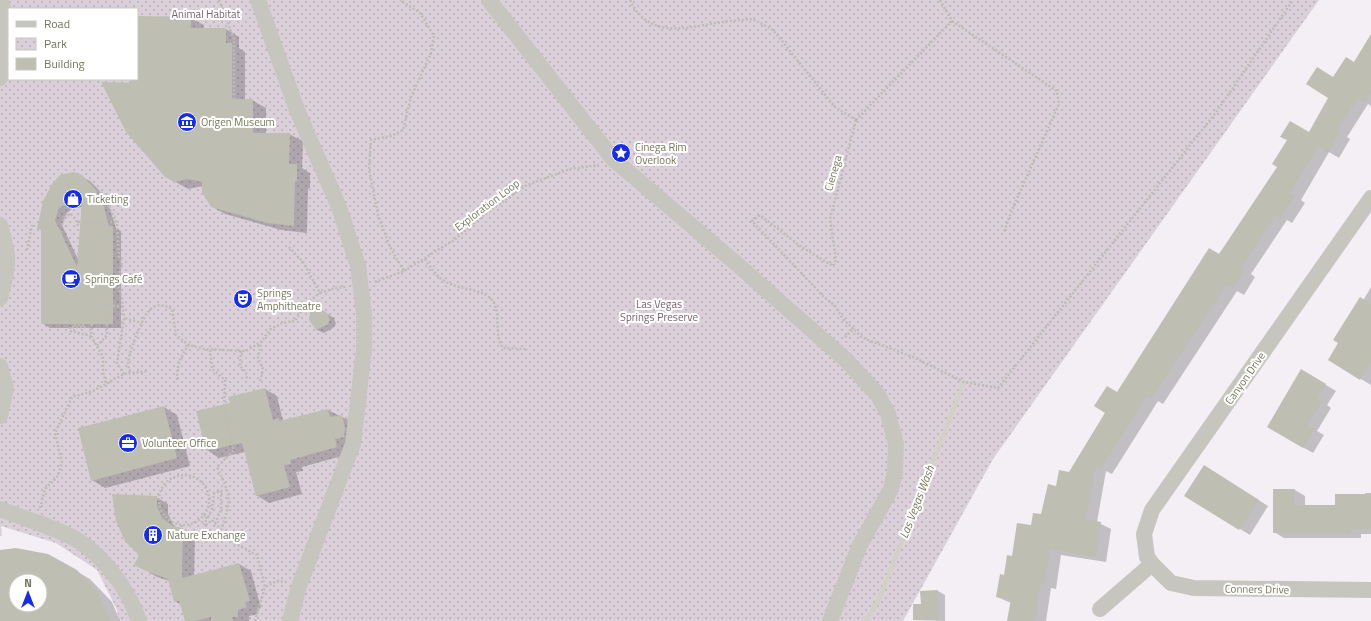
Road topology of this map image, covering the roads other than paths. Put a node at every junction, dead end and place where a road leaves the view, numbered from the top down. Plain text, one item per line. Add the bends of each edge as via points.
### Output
1 (1, 0) edge
2 (258, 0) edge
3 (489, 0) edge
4 (0, 78) edge
5 (1371, 198) edge
6 (0, 225) edge
7 (0, 298) edge
8 (1, 377) edge
9 (0, 416) edge
10 (0, 508) edge
11 (1152, 564) junction
12 (1371, 590) edge
13 (1100, 609) dead end
14 (139, 621) edge
15 (290, 621) edge
16 (830, 621) edge

1 - 4 street via 5,17 7,58
2 - 15 street via 297,110 339,207 358,266 364,313 364,350 353,444 299,586
3 - 16 street via 613,159 846,360 878,395 888,414 896,444 895,472 891,489 860,545
5 - 11 street, Canyon Drive via 1152,510 1144,534 1147,557
6 - 7 street via 8,258 8,272
8 - 9 street via 6,388
10 - 14 street via 80,540 96,552 130,598
11 - 12 street, Conners Drive via 1171,582 1194,588
11 - 13 street

